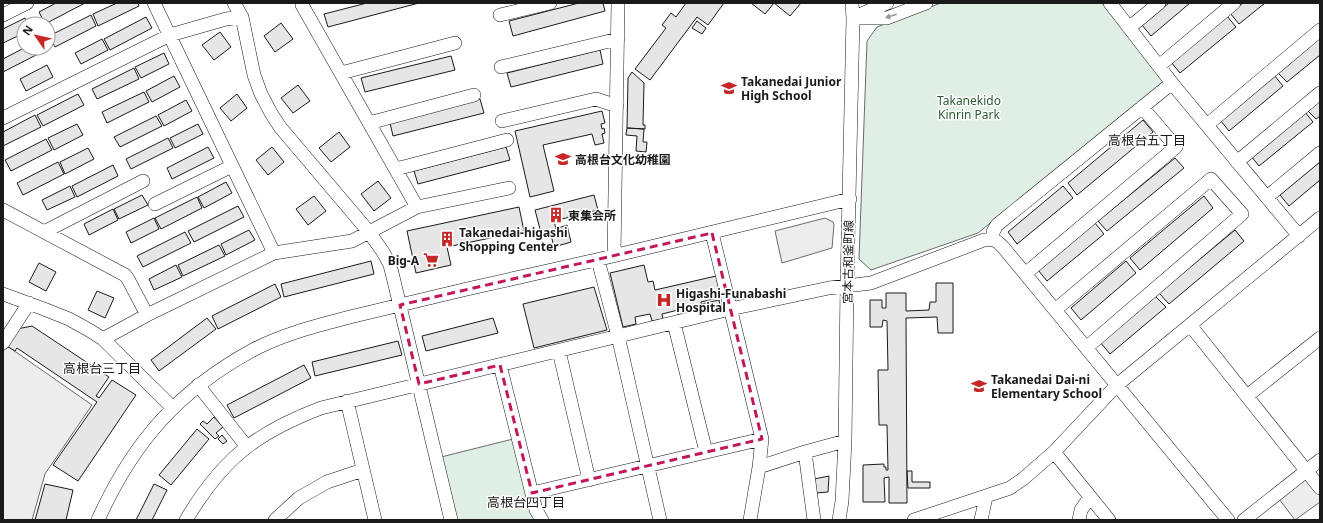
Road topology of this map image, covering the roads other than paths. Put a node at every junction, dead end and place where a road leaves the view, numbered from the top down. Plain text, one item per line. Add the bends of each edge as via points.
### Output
1 (27, 3) edge
2 (154, 3) edge
3 (234, 3) edge
4 (550, 3) edge
5 (618, 3) edge
6 (852, 3) edge
7 (887, 3) edge
8 (926, 3) edge
9 (1110, 3) edge
10 (1159, 3) edge
11 (1234, 3) edge
12 (302, 5) dead end
13 (3, 15) edge
14 (500, 15) dead end
15 (242, 17) junction
16 (853, 18) junction
17 (1129, 28) junction
18 (1320, 30) edge
19 (170, 35) junction
20 (618, 39) junction
21 (455, 43) dead end
22 (1159, 66) junction
23 (501, 67) dead end
24 (341, 73) junction
25 (1172, 83) junction
26 (1320, 93) edge
27 (474, 95) dead end
28 (617, 106) junction
29 (1142, 107) junction
30 (3, 118) edge
31 (502, 121) dead end
32 (369, 123) junction
33 (1207, 125) junction
34 (507, 140) dead end
35 (1320, 153) edge
36 (1237, 162) junction
37 (232, 166) junction
38 (396, 169) junction
39 (143, 181) dead end
40 (509, 188) dead end
41 (1266, 197) junction
42 (850, 199) junction
43 (155, 204) dead end
44 (417, 207) junction
45 (3, 210) edge
46 (1320, 218) edge
47 (44, 232) junction
48 (369, 232) junction
49 (712, 232) junction
50 (1299, 236) junction
51 (993, 239) junction
52 (274, 253) junction
53 (614, 255) junction
54 (598, 260) junction
55 (1025, 274) junction
56 (847, 286) junction
57 (4, 302) edge
58 (29, 303) junction
59 (400, 305) junction
60 (730, 309) junction
61 (1055, 310) junction
62 (147, 315) junction
63 (674, 323) junction
64 (1190, 325) junction
65 (618, 336) junction
66 (1320, 338) edge
67 (103, 339) junction
68 (3, 343) edge
69 (1086, 348) junction
70 (559, 351) junction
71 (500, 365) junction
72 (419, 384) junction
73 (198, 385) junction
74 (1117, 385) junction
75 (1247, 396) junction
76 (347, 402) junction
77 (173, 408) junction
78 (762, 439) junction
79 (845, 441) junction
80 (247, 447) junction
81 (706, 452) junction
82 (806, 452) junction
83 (1054, 452) junction
84 (1320, 460) edge
85 (647, 466) junction
86 (759, 466) junction
87 (363, 470) junction
88 (1306, 471) junction
89 (589, 480) junction
90 (1320, 488) edge
91 (532, 494) junction
92 (986, 497) junction
93 (1090, 497) junction
94 (98, 520) edge
95 (186, 520) edge
96 (275, 520) edge
97 (375, 520) edge
98 (452, 520) edge
99 (542, 520) edge
100 (660, 520) edge
101 (750, 520) edge
102 (814, 520) edge
103 (839, 520) edge
104 (914, 520) edge
105 (981, 520) edge
106 (1079, 520) edge
107 (1109, 520) edge
108 (1228, 520) edge
109 (1244, 520) edge

1 - 13 street
2 - 19 street
3 - 15 street
4 - 14 street
5 - 20 street
6 - 16 street, 宮本古和釜町線
7 - 16 street
8 -> 16 street via 887,18
9 - 17 street
10 - 17 street
11 - 22 street
12 - 24 street
15 - 19 street
15 - 48 street via 254,76 271,113
16 - 42 street, 宮本古和釜町線
17 - 22 street
18 - 33 street
19 - 30 street
19 - 37 street
20 - 23 street
20 - 28 street
21 - 24 street
22 - 25 street
24 - 32 street
25 - 29 street
25 - 33 street
26 - 36 street
27 - 32 street
28 - 31 street via 596,99
28 - 53 street
29 - 51 street via 997,225
29 - 55 street via 1176,147
32 - 38 street
33 - 36 street
34 - 38 street
35 - 41 street
36 - 41 street
37 - 43 street
37 - 52 street
38 - 44 street
39 - 47 street
40 - 44 street
41 - 50 street
42 - 49 street
42 - 56 street, 宮本古和釜町線
44 - 48 street
45 - 47 street
46 - 50 street
47 - 62 street via 126,275
48 - 52 street via 352,241
48 - 59 street via 390,266
49 - 53 street
49 - 60 street
50 - 64 street
51 - 55 street
51 - 56 street via 984,240 871,283
52 - 62 street
53 - 54 street
54 - 59 street
54 - 65 street
55 - 61 street
56 - 60 street
56 - 79 street, 宮本古和釜町線
57 - 58 street
58 - 67 street via 69,320
58 - 68 street
59 - 72 street
59 - 73 street via 309,327 281,338 254,350
60 - 63 street
60 - 78 street
61 - 69 street
61 - 69 street via 1212,179 1242,214
62 - 67 street
63 - 65 street
63 - 81 street
64 - 74 street
64 - 75 street
65 - 70 street
65 - 85 street
66 - 75 street
67 - 77 street
69 - 74 street
70 - 71 street
70 - 89 street
71 - 72 street
71 - 91 street
72 - 76 street
72 - 98 street
73 - 77 street
73 - 80 street
74 - 83 street
74 - 108 street
75 - 88 street
76 - 80 street via 320,408 301,416
76 - 87 street
77 - 94 street via 125,467
78 - 81 street
78 - 86 street
79 - 82 street
79 - 103 street, 宮本古和釜町線
80 - 95 street via 210,485
81 - 85 street
82 - 86 street
82 - 102 street
83 - 92 street via 1010,488
83 - 93 street
84 - 88 street
85 - 89 street
85 - 100 street
86 - 101 street
87 - 96 street via 327,482 299,498
87 - 97 street
88 - 90 street
88 - 109 street
89 - 91 street
91 - 99 street via 536,510
92 - 104 street
92 - 105 street
93 - 106 street via 1081,510
93 - 107 street

